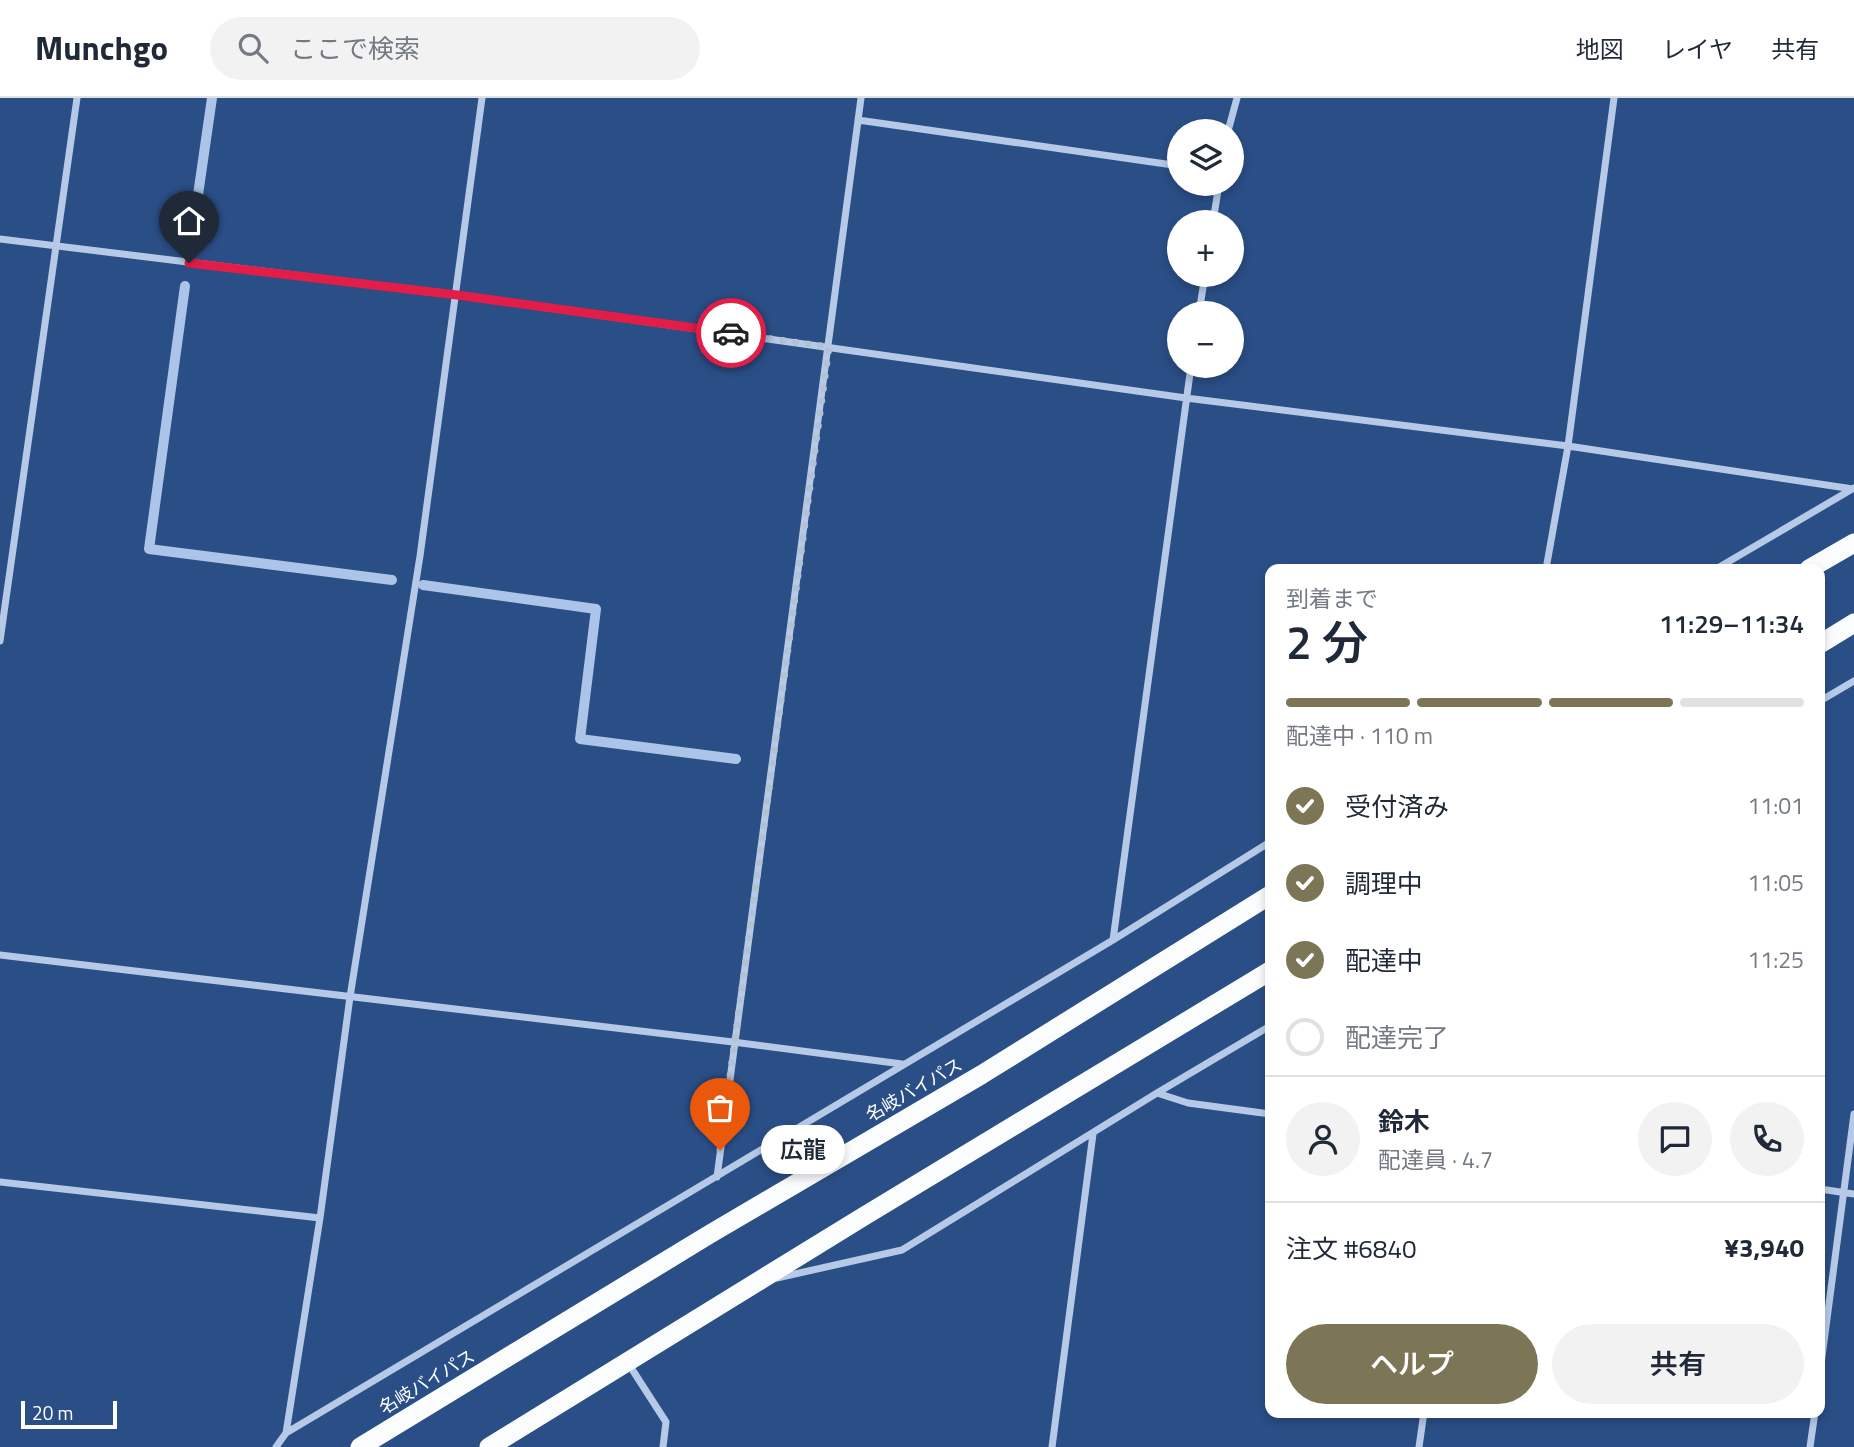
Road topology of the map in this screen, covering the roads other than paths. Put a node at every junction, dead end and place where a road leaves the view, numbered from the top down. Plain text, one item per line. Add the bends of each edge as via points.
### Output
1 (76, 98) edge
2 (482, 98) edge
3 (861, 98) edge
4 (1237, 98) edge
5 (1614, 98) edge
6 (1231, 119) edge
7 (858, 120) junction
8 (1167, 164) edge
9 (0, 239) edge
10 (55, 247) junction
11 (457, 295) junction
12 (829, 347) junction
13 (1189, 378) edge
14 (1186, 398) junction
15 (1567, 446) junction
16 (1854, 488) edge
17 (1854, 542) edge
18 (1547, 564) edge
19 (1725, 564) edge
20 (1817, 564) edge
21 (1854, 624) edge
22 (0, 641) edge
23 (1825, 641) edge
24 (1854, 681) edge
25 (1825, 698) edge
26 (1265, 845) edge
27 (1265, 898) edge
28 (1113, 940) junction
29 (0, 955) edge
30 (1265, 974) edge
31 (349, 997) junction
32 (1265, 1029) edge
33 (733, 1042) junction
34 (902, 1065) junction
35 (1157, 1093) junction
36 (1265, 1113) edge
37 (1854, 1114) edge
38 (1093, 1134) junction
39 (717, 1177) junction
40 (0, 1182) edge
41 (1825, 1190) edge
42 (1844, 1193) junction
43 (1854, 1194) edge
44 (320, 1217) junction
45 (755, 1283) junction
46 (1825, 1334) edge
47 (627, 1362) junction
48 (1423, 1418) edge
49 (1814, 1418) edge
50 (286, 1433) junction
51 (276, 1447) edge
52 (360, 1447) edge
53 (489, 1447) edge
54 (663, 1447) edge
55 (1052, 1447) edge
56 (1419, 1447) edge
57 (1810, 1447) edge

1 - 10 street
2 - 11 street
3 - 7 street
4 - 6 street
5 - 15 street
7 - 8 street
7 - 12 street
9 - 10 street
10 - 11 street
10 - 22 street
11 - 12 street
11 - 31 street
12 - 14 street
12 - 33 street
13 - 14 street
14 - 15 street
14 - 28 street
15 - 16 street
15 - 18 street
16 - 19 street
17 - 20 highway
21 - 23 highway
24 - 25 street
26 - 28 street
27 - 52 highway, 名岐バイパス via 981,1075
28 - 34 street
29 - 31 street
30 - 45 highway
31 - 33 street
31 - 44 street
32 - 35 street
33 - 34 street
33 - 39 street
34 - 39 street
35 - 36 street via 1188,1103
35 - 38 street
37 - 42 street
38 - 45 street via 902,1251
38 - 55 street
39 - 50 street
40 - 44 street
41 - 42 street
42 - 43 street
42 - 46 street
44 - 50 street
45 - 47 highway
47 - 53 highway
47 - 54 street via 666,1422
48 - 56 street
49 - 57 street
50 - 51 street

